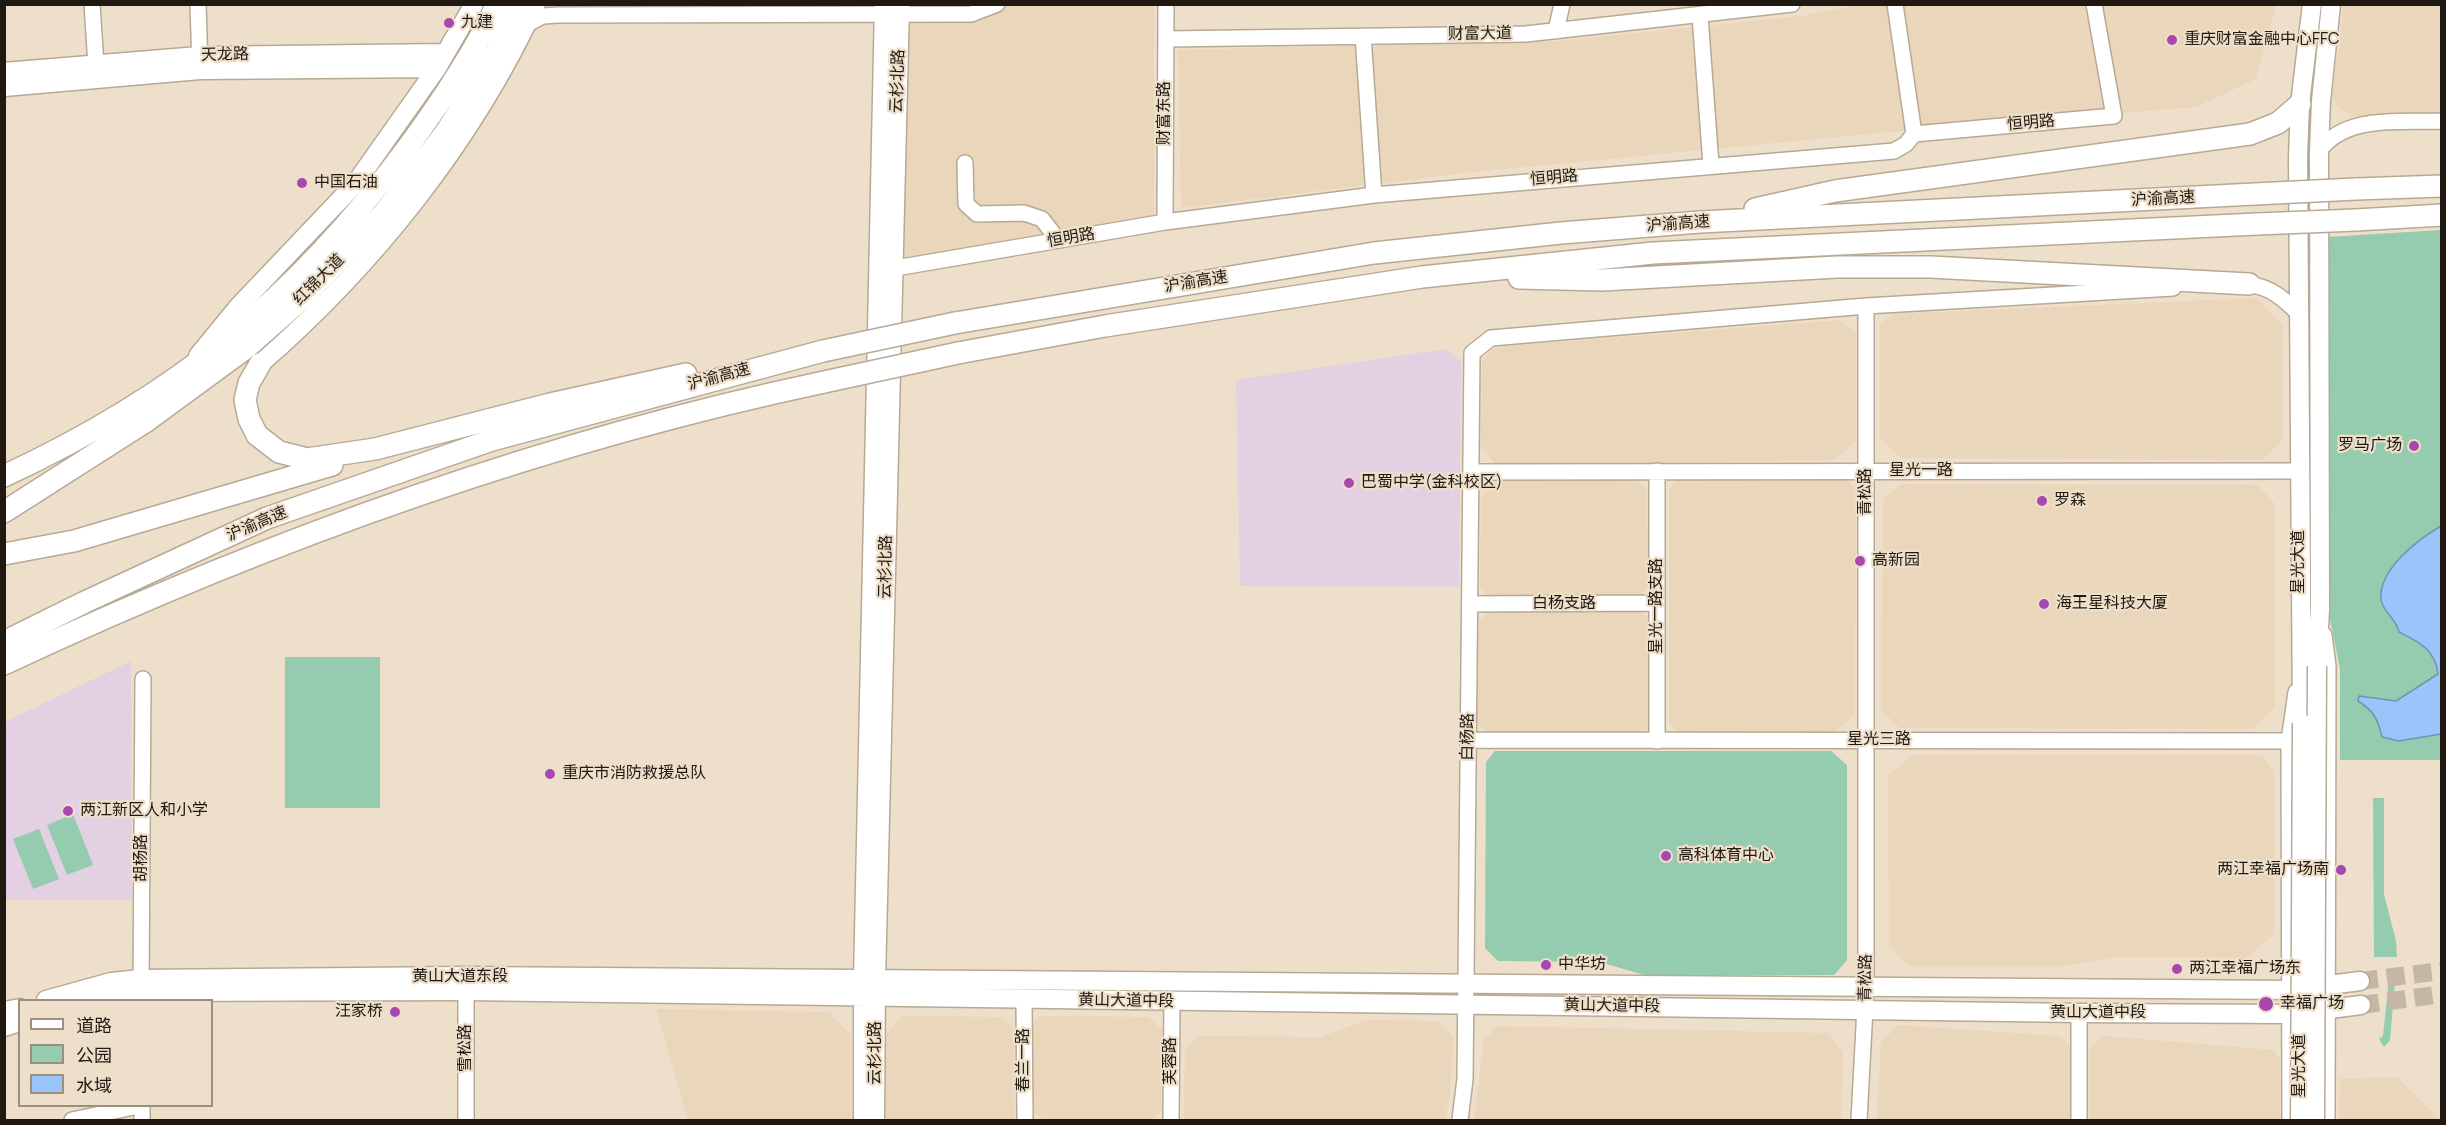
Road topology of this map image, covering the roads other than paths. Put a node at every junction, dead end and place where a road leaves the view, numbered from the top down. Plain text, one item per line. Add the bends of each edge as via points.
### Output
1 (92, 4) edge
2 (198, 4) edge
3 (474, 4) edge
4 (497, 4) edge
5 (518, 4) edge
6 (536, 4) edge
7 (997, 4) edge
8 (1166, 4) edge
9 (1562, 4) edge
10 (1792, 4) edge
11 (1895, 4) edge
12 (2094, 4) edge
13 (2331, 4) edge
14 (892, 9) edge
15 (2311, 9) edge
16 (621, 10) edge
17 (1700, 16) junction
18 (527, 24) junction
19 (1556, 31) junction
20 (1363, 36) junction
21 (1166, 39) junction
22 (446, 53) junction
23 (200, 63) junction
24 (96, 64) junction
25 (436, 68) junction
26 (4, 72) edge
27 (4, 87) edge
28 (2300, 104) junction
29 (2442, 121) edge
30 (1914, 134) junction
31 (2319, 151) junction
32 (965, 163) dead end
33 (1711, 165) junction
34 (2442, 186) edge
35 (1374, 195) junction
36 (2442, 215) edge
37 (1165, 222) junction
38 (1700, 222) junction
39 (1058, 240) junction
40 (885, 270) junction
41 (1422, 277) junction
42 (2249, 284) junction
43 (1866, 306) junction
44 (2298, 312) junction
45 (260, 364) joint
46 (747, 370) junction
47 (180, 378) junction
48 (434, 435) junction
49 (42, 458) junction
50 (4, 466) edge
51 (1658, 471) junction
52 (1866, 471) junction
53 (2299, 471) junction
54 (1471, 472) junction
55 (4, 476) edge
56 (47, 484) junction
57 (4, 504) edge
58 (4, 512) edge
59 (4, 554) edge
60 (1658, 603) junction
61 (1470, 604) junction
62 (129, 605) junction
63 (2320, 609) junction
64 (4, 642) edge
65 (2308, 663) junction
66 (4, 664) edge
67 (4, 677) edge
68 (143, 679) dead end
69 (1468, 740) junction
70 (1865, 740) junction
71 (1658, 741) junction
72 (2289, 741) junction
73 (2360, 981) tunnel mouth
74 (466, 984) junction
75 (1466, 986) junction
76 (2329, 986) junction
77 (870, 989) junction
78 (1866, 989) junction
79 (141, 990) edge
80 (2291, 990) junction
81 (50, 999) edge
82 (99, 999) edge
83 (1024, 999) junction
84 (1172, 1001) junction
85 (1466, 1005) junction
86 (2361, 1005) tunnel mouth
87 (1865, 1010) junction
88 (2329, 1010) junction
89 (2079, 1013) junction
90 (2291, 1014) junction
91 (133, 1107) edge
92 (72, 1120) edge
93 (466, 1120) edge
94 (863, 1120) edge
95 (875, 1120) edge
96 (1025, 1120) edge
97 (1171, 1120) edge
98 (1460, 1120) edge
99 (1859, 1120) edge
100 (2079, 1120) edge
101 (2290, 1120) edge
102 (2300, 1120) edge
103 (2315, 1120) edge
104 (2327, 1120) edge

1 - 24 street
2 - 23 street
3 - 22 main road, 红锦大道
4 - 47 highway, 红锦大道 via 480,40 431,116 370,198 293,284
5 - 56 highway, 红锦大道 via 497,50 446,132 384,213 305,296 246,348 145,422
6 - 18 main road, 红锦大道
7 - 14 street via 971,14
8 - 21 street, 财富东路
9 - 19 street
10 - 17 street, 财富大道
11 - 30 street
12 - 30 street, 恒明路 via 2114,116
13 - 31 main road, 星光大道
14 - 16 street
14 - 40 main road, 云杉北路
15 - 28 main road, 星光大道
16 - 18 street via 543,16
17 - 19 street, 财富大道
17 - 33 street
18 - 45 main road, 红锦大道 via 461,136 395,226 355,272
19 - 20 street, 财富大道
20 - 21 street, 财富大道
20 - 35 street
21 - 37 street, 财富东路
22 - 23 main road, 天龙路
22 - 25 main road, 红锦大道
23 - 24 main road, 天龙路
23 - 25 main road, 天龙路
23 - 27 main road, 天龙路
24 - 26 main road, 天龙路
25 - 47 main road, 红锦大道 via 355,184 238,306
28 - 38 highway via 2278,123 2250,134 1835,191
28 - 44 main road, 星光大道
29 - 31 street via 2348,126 2329,138
30 - 33 street, 恒明路 via 1894,151
31 - 63 main road, 星光大道
32 - 39 street via 966,204 977,214 1024,213 1042,219
33 - 35 street, 恒明路
34 - 38 highway, 沪渝高速, bridge
35 - 37 street, 恒明路
36 - 41 highway, 沪渝高速, bridge via 1653,253
37 - 39 street, 恒明路
38 - 46 highway, 沪渝高速, bridge via 1374,253 956,323
39 - 40 street, 恒明路
40 - 77 main road, 云杉北路
41 - 42 highway via 1602,280 1837,267 1931,267
41 - 62 highway, 沪渝高速, bridge via 1105,326 718,404 506,464
42 - 43 street
42 - 44 street via 2279,294
43 - 52 street, 青松路
43 - 54 street, 白杨路 via 1491,338 1472,353
44 - 53 main road, 星光大道
45 - 48 highway via 245,400 257,435 279,452 294,457 327,457
46 - 48 highway via 668,376
46 - 64 highway, 沪渝高速 via 492,440 267,519
47 - 49 highway, 红锦大道
48 - 59 highway via 74,541
49 - 50 highway
49 - 55 highway
51 - 52 street, 星光一路
51 - 54 street, 星光一路
51 - 60 street, 星光一路支路
52 - 53 street, 星光一路
52 - 70 street, 青松路
53 - 65 main road, 星光大道
54 - 61 street, 白杨路
56 - 57 highway
56 - 58 highway
60 - 61 street, 白杨支路
60 - 71 street, 星光一路支路
61 - 69 street, 白杨路
62 - 66 highway, 沪渝高速
62 - 67 highway
63 - 65 main road, 星光大道
63 - 76 street via 2328,666
65 - 72 street
65 - 102 main road, 星光大道, bridge via 2302,723
65 - 103 main road, 星光大道, bridge
68 - 79 street, 胡杨路
69 - 71 street, 星光三路
69 - 75 street, 白杨路
70 - 71 street, 星光三路
70 - 72 street, 星光三路
70 - 78 street, 青松路
72 - 80 street
73 - 76 main road, 黄山大道中段
74 - 77 main road, 黄山大道东段
74 - 79 main road, 黄山大道东段
74 - 93 street, 雪松路
75 - 77 main road, 黄山大道中段
75 - 78 main road, 黄山大道中段
75 - 85 street, 白杨路
76 - 80 main road, 黄山大道中段
76 - 88 street
77 - 83 main road, 黄山大道中段
77 - 94 main road, 云杉北路
77 - 95 main road, 云杉北路
78 - 80 main road, 黄山大道中段
78 - 87 street, 青松路
79 - 81 main road, 黄山大道东段 via 111,982
79 - 82 main road, 黄山大道东段
80 - 90 street
83 - 84 main road, 黄山大道中段
83 - 96 street, 春兰一路
84 - 85 main road, 黄山大道中段
84 - 97 street, 芙蓉路
85 - 87 main road, 黄山大道中段
85 - 98 street, 白杨路
86 - 88 main road, 黄山大道中段
87 - 89 main road, 黄山大道中段
87 - 99 street, 青松路
88 - 90 main road, 黄山大道中段
88 - 104 street
89 - 90 main road, 黄山大道中段
89 - 100 street
90 - 101 street
91 - 92 street

